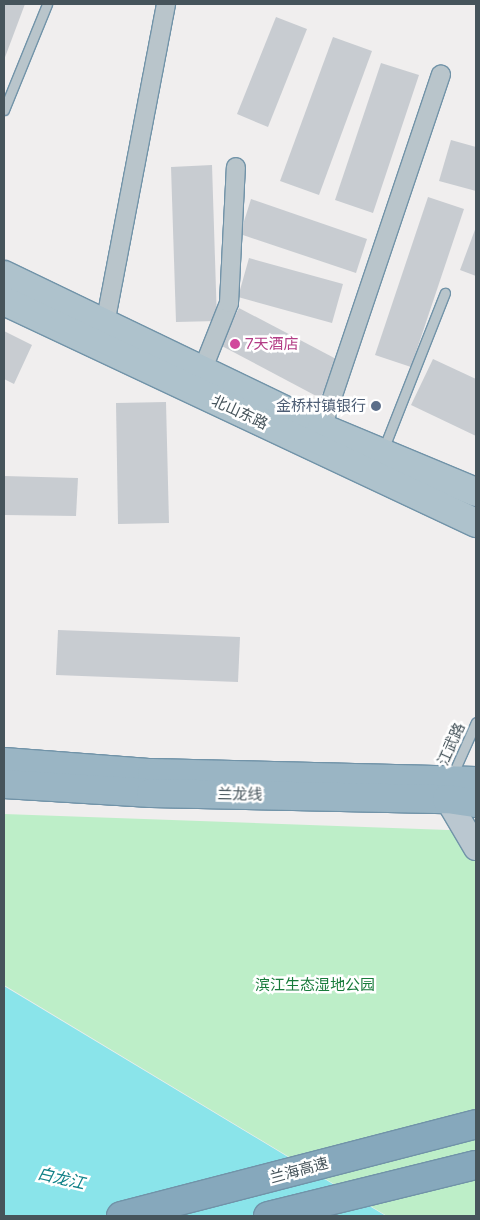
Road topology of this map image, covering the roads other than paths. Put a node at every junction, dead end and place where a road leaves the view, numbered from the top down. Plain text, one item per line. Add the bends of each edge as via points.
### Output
1 (47, 4) edge
2 (166, 4) edge
3 (441, 75) dead end
4 (4, 110) edge
5 (236, 167) dead end
6 (4, 275) edge
7 (445, 294) dead end
8 (4, 301) edge
9 (105, 324) junction
10 (202, 371) junction
11 (322, 428) junction
12 (382, 453) junction
13 (476, 492) edge
14 (476, 523) edge
15 (476, 722) edge
16 (4, 762) edge
17 (4, 784) edge
18 (458, 786) edge
19 (476, 803) edge
20 (476, 848) edge
21 (476, 1124) edge
22 (476, 1165) edge
23 (121, 1216) edge
24 (268, 1216) edge

1 - 4 lane
2 - 9 street
3 - 11 street
5 - 10 street via 229,303
6 - 9 main road, 北山东路
7 - 12 lane
8 - 14 main road, 北山东路
9 - 10 main road, 北山东路
10 - 11 main road, 北山东路
11 - 12 main road, 北山东路
12 - 13 main road, 北山东路
15 - 18 lane, 江武路
16 - 18 highway, 兰龙线
17 - 18 highway, 兰龙线 via 151,792
18 - 19 highway, 兰龙线
18 - 20 main road
21 - 23 highway, 兰海高速
22 - 24 highway

